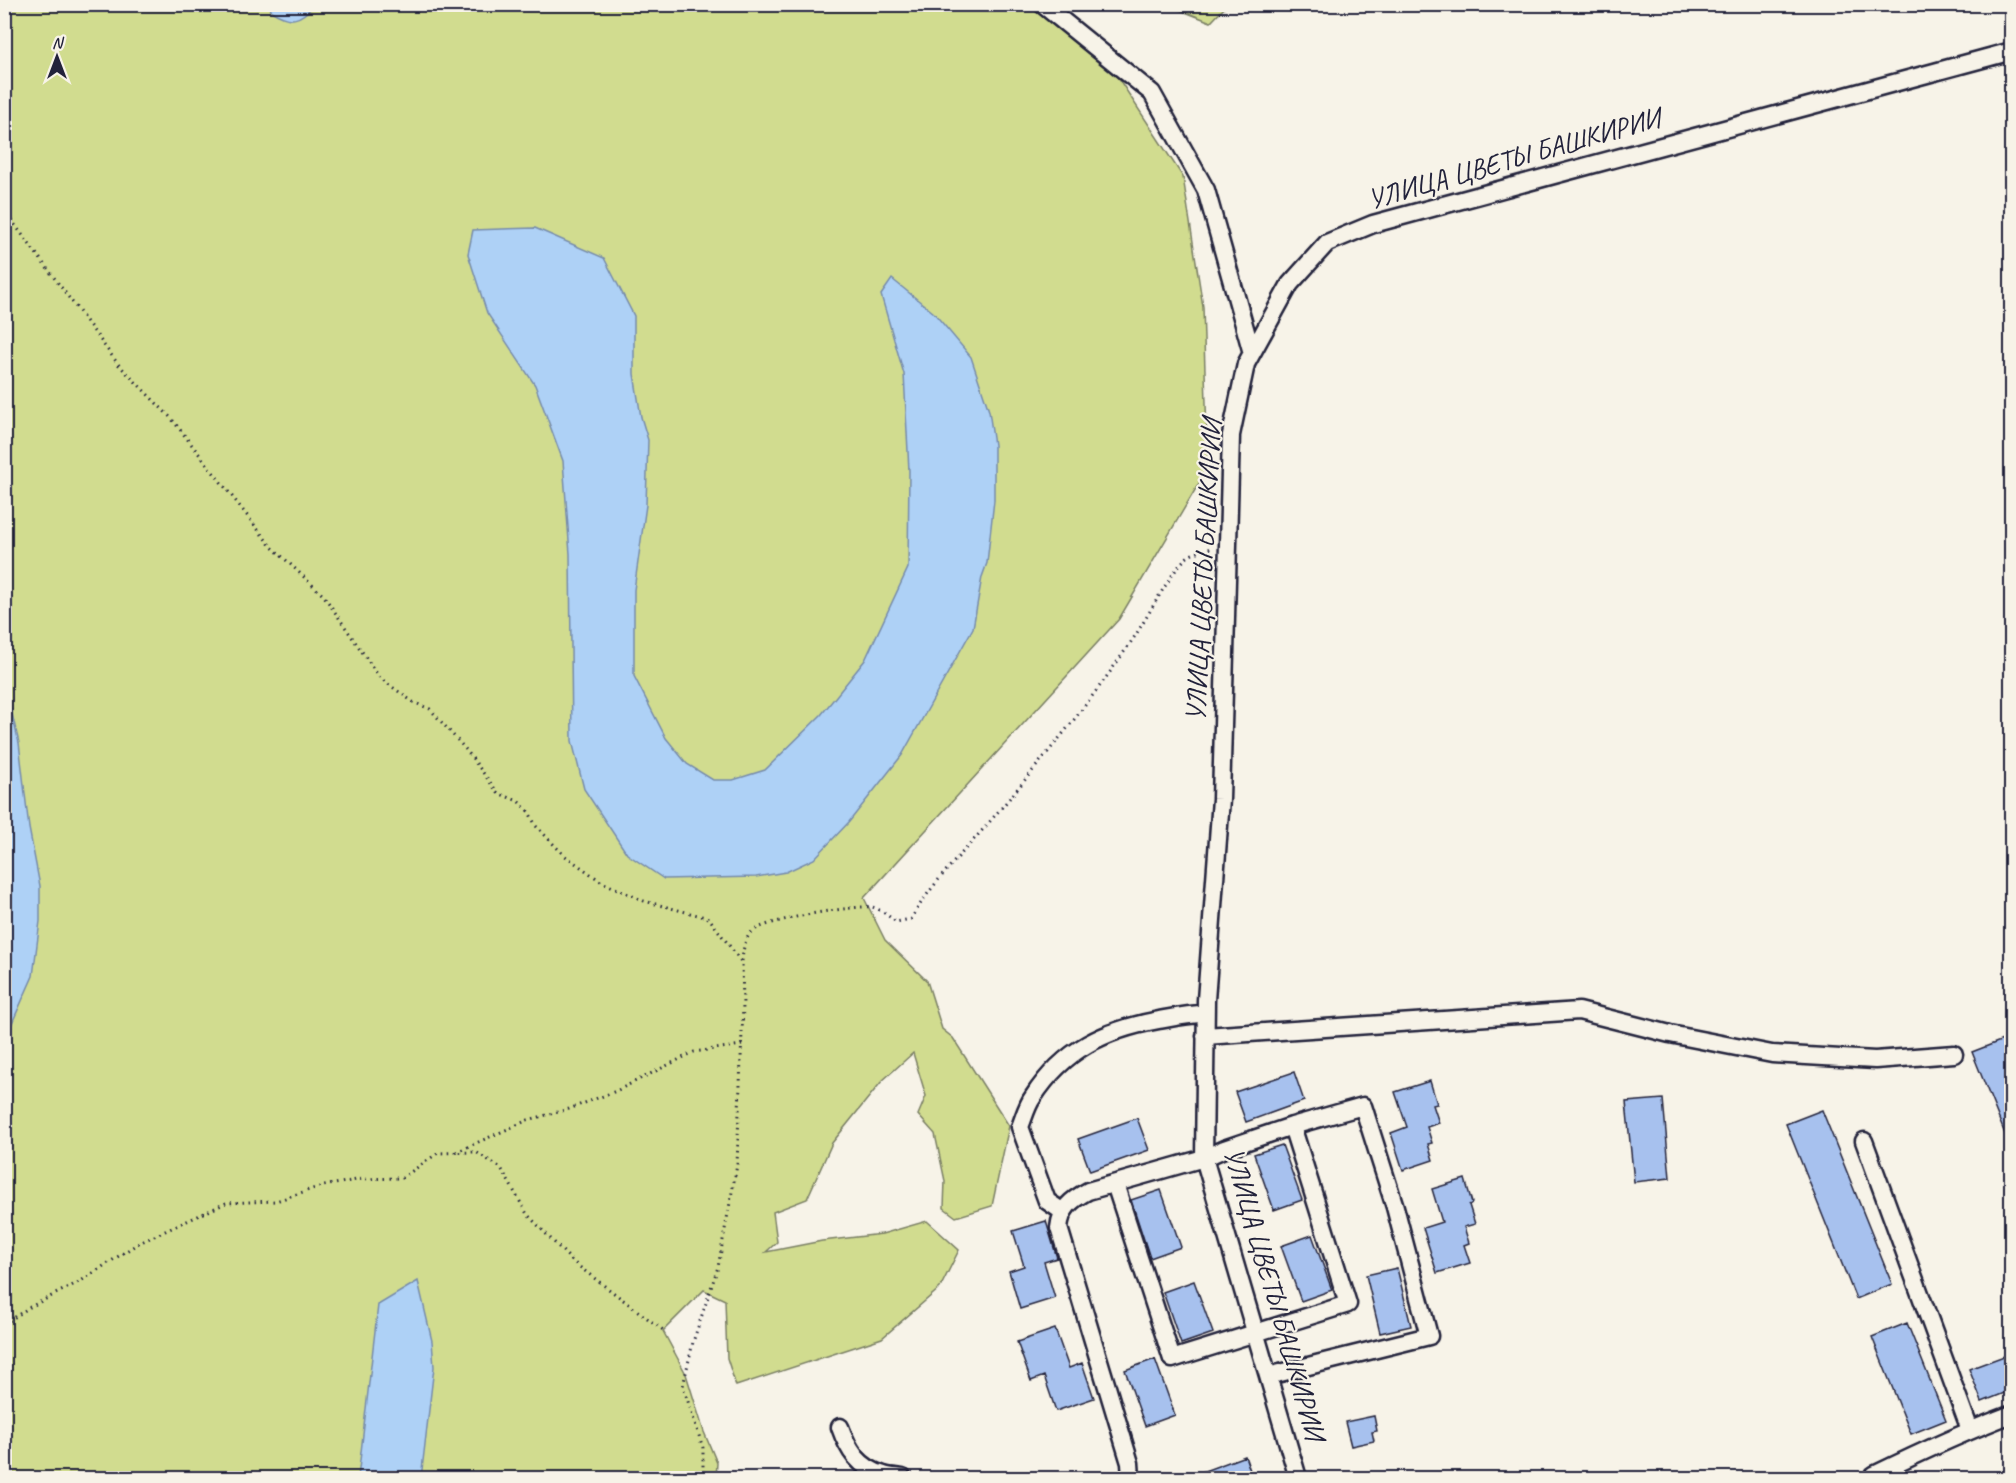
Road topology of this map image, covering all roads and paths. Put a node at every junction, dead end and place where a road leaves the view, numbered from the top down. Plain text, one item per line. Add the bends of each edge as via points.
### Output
1 (1042, 4) edge
2 (2012, 51) edge
3 (4, 210) edge
4 (1252, 353) junction
5 (1228, 541) junction
6 (742, 963) junction
7 (1205, 1014) junction
8 (1205, 1036) junction
9 (742, 1045) junction
10 (1954, 1054) dead end
11 (1292, 1126) junction
12 (1864, 1141) dead end
13 (454, 1152) junction
14 (1204, 1158) junction
15 (1115, 1184) junction
16 (1063, 1212) junction
17 (4, 1324) edge
18 (663, 1330) dead end
19 (1256, 1333) junction
20 (1268, 1377) junction
21 (2012, 1414) edge
22 (840, 1427) dead end
23 (1970, 1430) junction
24 (703, 1479) edge
25 (903, 1479) edge
26 (1131, 1479) edge
27 (1298, 1479) edge
28 (1875, 1479) edge

1 - 4 street via 1152,93 1206,190
2 - 4 street, УЛИЦА ЦВЕТЫ БАШКИРИИ via 1373,224 1327,243 1290,284
3 - 6 path via 118,364 171,418 270,545 324,596 380,678 413,702 430,709 498,793 518,801 530,812 536,826 564,855 602,882 644,901 709,918
4 - 5 street, УЛИЦА ЦВЕТЫ БАШКИРИИ via 1246,364 1231,435
5 - 6 path via 1188,557 1175,572 1134,638 1070,727 944,872 911,918 897,922 874,908 847,908 765,924 751,932 744,945
5 - 7 street, УЛИЦА ЦВЕТЫ БАШКИРИИ via 1221,799
6 - 9 path
7 - 8 street, УЛИЦА ЦВЕТЫ БАШКИРИИ
7 - 16 street via 1184,1014 1130,1025 1099,1036 1053,1071 1032,1098 1020,1127 1047,1201
8 - 10 street via 1579,1011 1670,1035 1772,1054 1875,1060
8 - 14 street, УЛИЦА ЦВЕТЫ БАШКИРИИ
9 - 13 path via 694,1052 616,1090 528,1120
9 - 24 path via 737,1165 718,1267 683,1386 703,1448
11 - 14 street
11 - 19 street via 1348,1304
11 - 20 street via 1363,1106 1429,1336
12 - 23 street
13 - 17 path via 438,1153 402,1178 362,1179 276,1200 226,1203 137,1244
13 - 18 path via 476,1152 501,1168 527,1214 573,1262
14 - 15 street
14 - 19 street, УЛИЦА ЦВЕТЫ БАШКИРИИ
15 - 16 street via 1088,1191
15 - 19 street via 1172,1359
16 - 26 street via 1059,1228 1130,1464
19 - 20 street, УЛИЦА ЦВЕТЫ БАШКИРИИ
20 - 27 street, УЛИЦА ЦВЕТЫ БАШКИРИИ
21 - 23 street
22 - 25 street via 847,1448 859,1463 883,1475
23 - 28 street via 1874,1474

